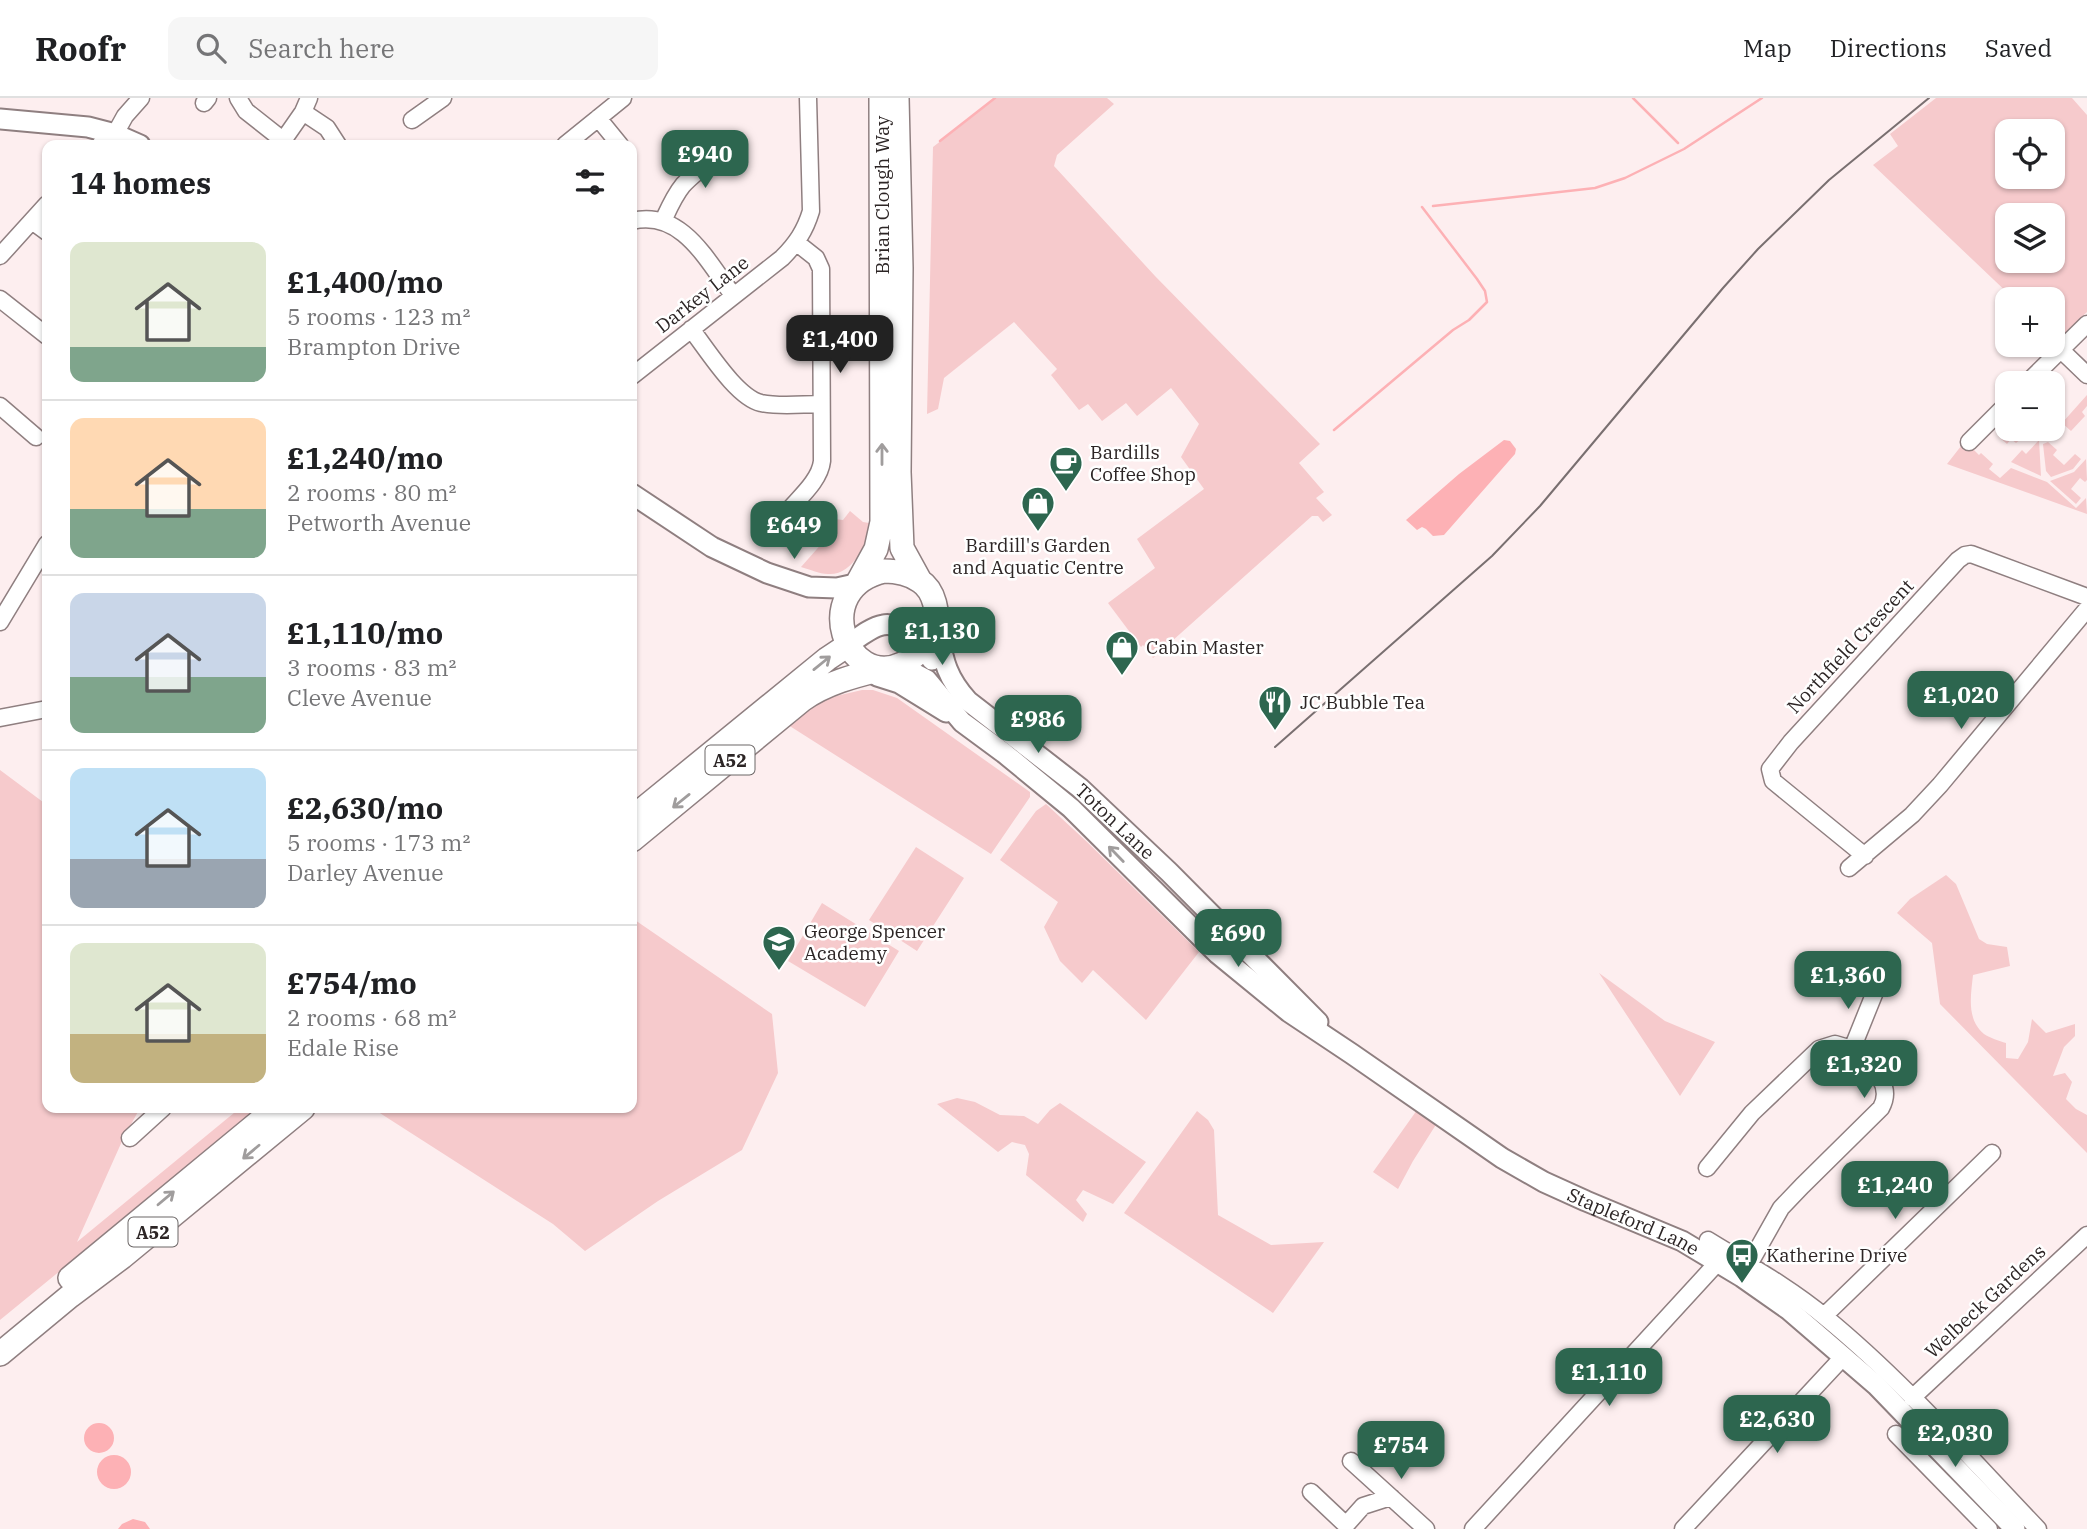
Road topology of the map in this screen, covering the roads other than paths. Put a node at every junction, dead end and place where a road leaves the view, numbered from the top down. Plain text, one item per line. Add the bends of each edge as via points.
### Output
1 (141, 98) edge
2 (238, 98) edge
3 (443, 98) edge
4 (622, 98) edge
5 (808, 98) edge
6 (881, 98) edge
7 (897, 98) edge
8 (306, 105) edge
9 (418, 111) edge
10 (598, 118) junction
11 (0, 119) edge
12 (108, 137) edge
13 (279, 140) edge
14 (284, 140) edge
15 (335, 140) edge
16 (571, 140) edge
17 (616, 140) edge
18 (719, 148) dead end
19 (42, 210) edge
20 (637, 220) edge
21 (32, 221) junction
22 (663, 221) junction
23 (42, 228) edge
24 (797, 243) junction
25 (0, 256) edge
26 (733, 295) junction
27 (0, 299) edge
28 (2087, 324) edge
29 (691, 328) junction
30 (42, 331) edge
31 (2065, 346) edge
32 (2065, 354) edge
33 (2054, 357) edge
34 (2040, 371) edge
35 (637, 372) edge
36 (2087, 375) edge
37 (821, 404) junction
38 (0, 406) edge
39 (1995, 416) edge
40 (36, 437) dead end
41 (1969, 442) dead end
42 (637, 497) edge
43 (788, 511) dead end
44 (42, 552) edge
45 (919, 579) junction
46 (857, 582) junction
47 (810, 587) junction
48 (2087, 597) edge
49 (2087, 609) edge
50 (0, 622) edge
51 (936, 623) junction
52 (845, 635) junction
53 (923, 650) junction
54 (886, 669) junction
55 (859, 675) junction
56 (953, 684) junction
57 (42, 710) edge
58 (0, 718) edge
59 (962, 722) junction
60 (637, 814) edge
61 (637, 836) edge
62 (1865, 856) junction
63 (1849, 868) dead end
64 (1877, 987) dead end
65 (1275, 990) junction
66 (1852, 1049) junction
67 (153, 1113) edge
68 (270, 1113) edge
69 (297, 1113) edge
70 (130, 1138) dead end
71 (1988, 1163) dead end
72 (1715, 1164) dead end
73 (2087, 1235) edge
74 (1708, 1240) dead end
75 (1718, 1262) junction
76 (1746, 1271) junction
77 (1824, 1316) junction
78 (0, 1336) edge
79 (0, 1354) edge
80 (1844, 1356) junction
81 (1912, 1398) junction
82 (1895, 1435) dead end
83 (1361, 1463) dead end
84 (1311, 1492) dead end
85 (1391, 1497) junction
86 (1426, 1529) edge
87 (1473, 1529) edge
88 (1683, 1529) edge
89 (1989, 1529) edge
90 (2015, 1529) edge
91 (2038, 1529) edge

1 - 12 street
2 - 13 street
3 - 9 street
4 - 10 street
5 - 24 street via 811,211
46 -> 6 highway, Brian Clough Way via 876,550 882,522
7 - 45 highway, Brian Clough Way via 902,548
8 - 14 street
8 - 15 street
10 - 16 street
10 - 17 street
11 - 12 main road via 59,123
18 - 22 street via 684,184
19 - 21 street
20 - 22 street
21 - 23 street
21 - 25 street
22 - 26 street via 690,239
24 - 26 street, Darkey Lane
24 - 37 street via 817,258 821,269
26 - 29 street, Darkey Lane
27 - 30 street
28 - 31 street
29 - 35 street, Darkey Lane
29 - 37 street via 736,388 752,399
32 - 36 street
33 - 34 street
37 - 43 street via 823,480
38 - 40 street
39 - 41 street
42 - 47 main road via 712,547
44 - 50 street
45 - 46 highway via 884,571
45 - 51 highway, Brian Clough Way via 931,594
46 - 47 main road via 837,588
46 - 52 highway, Brian Clough Way via 846,600
47 - 52 main road via 832,606
48 - 62 street, Northfield Crescent via 1965,555 1791,742 1770,769 1773,781
49 - 62 street via 1940,785
51 - 53 highway
51 - 56 main road, Toton Lane
52 - 53 main road via 891,625
52 - 54 highway via 863,660
60 -> 52 highway, A52 via 827,659
53 - 54 highway
53 - 56 main road
54 - 55 highway, A52
54 - 59 main road, Toton Lane via 911,671 927,680
55 - 59 main road via 899,683
55 -> 61 highway, A52 via 802,700
56 - 65 main road, Toton Lane via 968,701 1080,788
57 - 58 street
65 -> 59 main road, Toton Lane via 1210,946 1071,808
62 - 63 street
64 - 66 street
65 - 75 main road, Stapleford Lane via 1289,1012 1514,1165 1670,1235
66 - 72 street via 1841,1044 1806,1051
66 - 76 street via 1893,1096 1781,1208
67 - 70 street
78 -> 68 highway, A52
69 -> 79 highway, A52
71 - 77 street
73 - 81 street, Welbeck Gardens
74 - 76 street, Stapleford Lane
75 - 76 main road, Stapleford Lane
75 - 87 street
76 - 77 street, Stapleford Lane
76 - 80 main road, Stapleford Lane
77 - 81 street, Stapleford Lane
80 - 88 street
80 - 90 main road, Stapleford Lane
81 - 91 street, Stapleford Lane
82 - 89 street
83 - 85 street
84 - 85 street via 1346,1525 1363,1506
85 - 86 street

